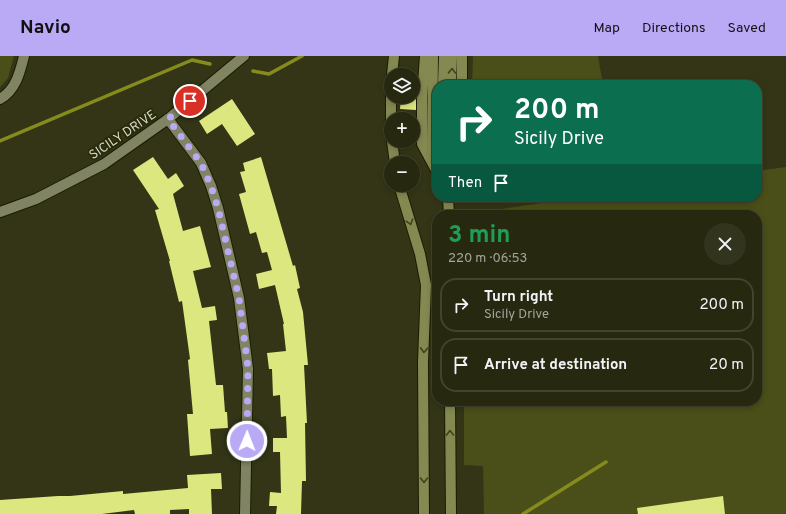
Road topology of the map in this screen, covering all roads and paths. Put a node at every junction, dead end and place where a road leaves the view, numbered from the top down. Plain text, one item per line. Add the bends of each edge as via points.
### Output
1 (24, 56) edge
2 (244, 56) edge
3 (394, 56) edge
4 (425, 56) edge
5 (433, 56) edge
6 (444, 56) edge
7 (452, 56) edge
8 (462, 56) edge
9 (393, 68) edge
10 (433, 80) edge
11 (443, 80) edge
12 (451, 80) edge
13 (462, 80) edge
14 (0, 99) edge
15 (168, 119) junction
16 (432, 163) edge
17 (401, 192) edge
18 (0, 212) edge
19 (450, 406) edge
20 (245, 514) edge
21 (424, 514) edge
22 (451, 514) edge

1 - 14 street via 16,83
2 - 15 street, SICILY DRIVE
3 - 9 street
4 - 16 street via 422,144
5 - 10 street
6 - 11 street
12 -> 7 street
8 - 13 street
15 - 18 street, SICILY DRIVE via 104,164 36,199
15 - 20 street via 201,163 211,186 239,298 248,368
17 -> 21 street via 420,254 426,285 423,362
22 -> 19 street

